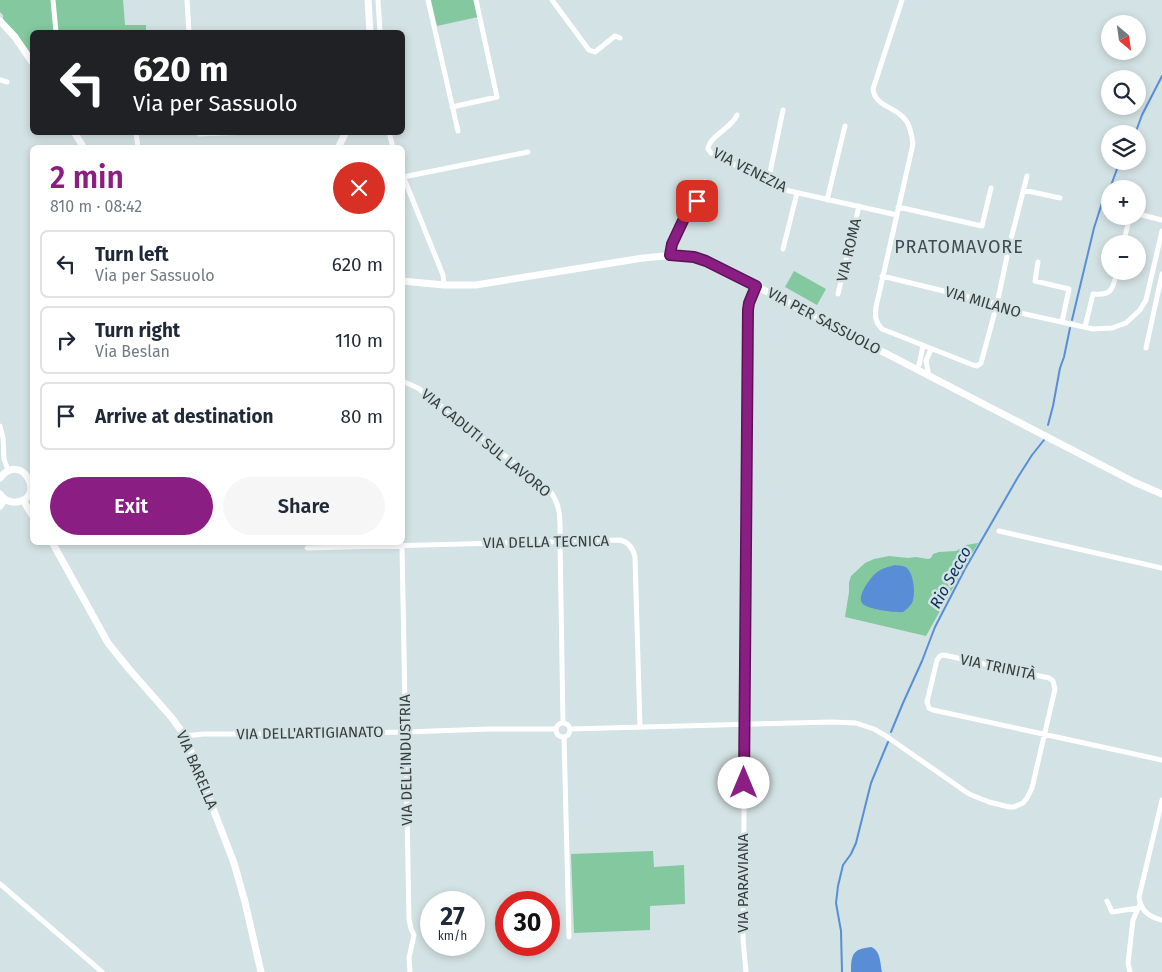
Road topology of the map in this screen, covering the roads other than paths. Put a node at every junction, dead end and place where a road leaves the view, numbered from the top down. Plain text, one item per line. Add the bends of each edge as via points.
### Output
1 (53, 0) edge
2 (186, 0) edge
3 (368, 0) edge
4 (378, 0) edge
5 (428, 0) edge
6 (476, 0) edge
7 (552, 0) edge
8 (902, 0) edge
9 (0, 21) edge
10 (56, 30) edge
11 (189, 30) edge
12 (370, 30) edge
13 (380, 30) edge
14 (620, 38) dead end
15 (30, 59) edge
16 (0, 80) edge
17 (7, 82) dead end
18 (452, 107) junction
19 (783, 110) dead end
20 (737, 115) dead end
21 (845, 126) dead end
22 (458, 131) dead end
23 (528, 152) dead end
24 (405, 176) edge
25 (1027, 176) dead end
26 (405, 181) edge
27 (768, 182) junction
28 (711, 185) dead end
29 (991, 188) dead end
30 (1023, 190) junction
31 (797, 193) junction
32 (1060, 198) dead end
33 (827, 200) junction
34 (859, 206) junction
35 (898, 207) junction
36 (897, 215) junction
37 (1146, 216) edge
38 (1162, 220) edge
39 (1162, 231) edge
40 (783, 249) dead end
41 (1160, 249) edge
42 (670, 255) junction
43 (1038, 262) dead end
44 (1162, 274) edge
45 (882, 276) junction
46 (1115, 280) edge
47 (405, 281) edge
48 (444, 285) junction
49 (756, 286) junction
50 (1149, 289) junction
51 (1160, 291) edge
52 (838, 294) dead end
53 (997, 304) junction
54 (1062, 322) junction
55 (1085, 327) junction
56 (923, 346) junction
57 (1146, 348) dead end
58 (931, 349) junction
59 (920, 356) junction
60 (926, 361) junction
61 (908, 364) junction
62 (918, 370) junction
63 (929, 376) junction
64 (405, 383) edge
65 (0, 426) edge
66 (8, 470) junction
67 (30, 474) edge
68 (0, 478) edge
69 (1162, 494) edge
70 (1, 500) edge
71 (22, 500) junction
72 (30, 512) edge
73 (999, 531) dead end
74 (560, 542) junction
75 (54, 545) edge
76 (402, 546) junction
77 (307, 548) dead end
78 (1162, 568) edge
79 (563, 723) junction
80 (745, 724) junction
81 (640, 727) junction
82 (570, 729) junction
83 (556, 730) junction
84 (405, 732) junction
85 (1045, 733) junction
86 (185, 736) junction
87 (564, 737) junction
88 (1162, 760) edge
89 (1162, 800) edge
90 (0, 884) edge
91 (1107, 901) dead end
92 (1139, 906) junction
93 (1162, 920) edge
94 (569, 937) dead end
95 (102, 972) edge
96 (261, 972) edge
97 (410, 972) edge
98 (746, 972) edge
99 (1130, 972) edge

1 - 10 street
2 - 11 street
3 - 12 main road
4 - 13 street
5 - 18 street
6 - 18 street via 497,97
7 - 14 street via 589,50 595,52 615,36
8 - 35 street via 873,89 878,102 894,109 905,119 912,135 913,144
9 - 15 main road
16 - 17 street
18 - 22 street
19 - 27 street
20 - 27 street, VIA VENEZIA via 709,143 708,149
21 - 33 street
23 - 24 street
25 - 30 street
26 - 48 street
27 - 31 street, VIA VENEZIA
28 - 42 street via 705,182 697,201 690,205
29 - 35 street via 982,226
30 - 32 street
30 - 53 street
31 - 33 street, VIA VENEZIA
31 - 40 street
33 - 34 street, VIA VENEZIA
34 - 36 street, VIA VENEZIA
34 - 52 street, VIA ROMA
35 - 36 street
36 - 45 street
37 - 38 street
39 - 41 street, VIA MILANO
41 - 50 street, VIA MILANO
42 - 48 main road, VIA PER SASSUOLO via 476,285
42 - 49 main road, VIA PER SASSUOLO via 706,261
43 - 54 street via 1034,281 1070,289
44 - 51 street
45 - 53 street, VIA MILANO
45 - 56 street via 875,312 878,326
46 - 55 street via 1110,292 1093,294
47 - 48 main road, VIA PER SASSUOLO
49 - 61 main road, VIA PER SASSUOLO
49 - 80 street, VIA PARAVIANA via 748,310
50 - 51 street
50 - 55 street, VIA MILANO via 1140,310 1126,323 1112,328
51 - 57 street
53 - 54 street, VIA MILANO via 1007,310
53 - 58 street via 979,365
54 - 55 street, VIA MILANO
56 - 58 street
56 - 59 street
58 - 60 street
59 - 61 street
59 - 62 street
60 - 62 street
60 - 63 street
61 - 62 main road, VIA PER SASSUOLO
62 - 63 main road, VIA PER SASSUOLO
63 - 69 main road, VIA PER SASSUOLO
64 - 74 street, VIA CADUTI SUL LAVORO via 418,388 549,490 560,512
65 - 66 street
66 - 67 main road
66 - 68 main road
67 - 71 main road via 30,491
70 - 71 main road via 15,503
71 - 72 main road
73 - 78 street
74 - 76 street, VIA DELLA TECNICA
74 - 79 street, VIA CADUTI SUL LAVORO
74 - 81 street, VIA DELLA TECNICA via 620,540 629,544 634,552
75 - 86 main road, VIA BARELLA via 108,643
76 - 77 street, VIA DELLA TECNICA
76 - 84 street, VIA DELL’INDUSTRIA
79 - 82 street
79 - 83 street
80 - 81 street
80 - 85 street, VIA TRINITÀ via 846,722 865,726 886,736 970,794 1009,807 1028,798
80 - 98 street, VIA PARAVIANA via 743,939
81 - 82 street
82 - 87 street
83 - 84 street, VIA DELL'ARTIGIANATO
83 - 87 street
84 - 86 street, VIA DELL'ARTIGIANATO
84 - 97 street, VIA DELL’INDUSTRIA via 409,919 414,935
85 - 85 street, VIA TRINITÀ via 1055,689 1049,678 947,656 938,658 927,702 930,708
85 - 88 street, VIA TRINITÀ
86 - 96 main road, VIA BARELLA via 234,863
87 - 94 street
89 - 92 street
90 - 95 street
91 - 92 street via 1112,912
92 - 93 street via 1148,915
92 - 99 street via 1133,920 1128,963

